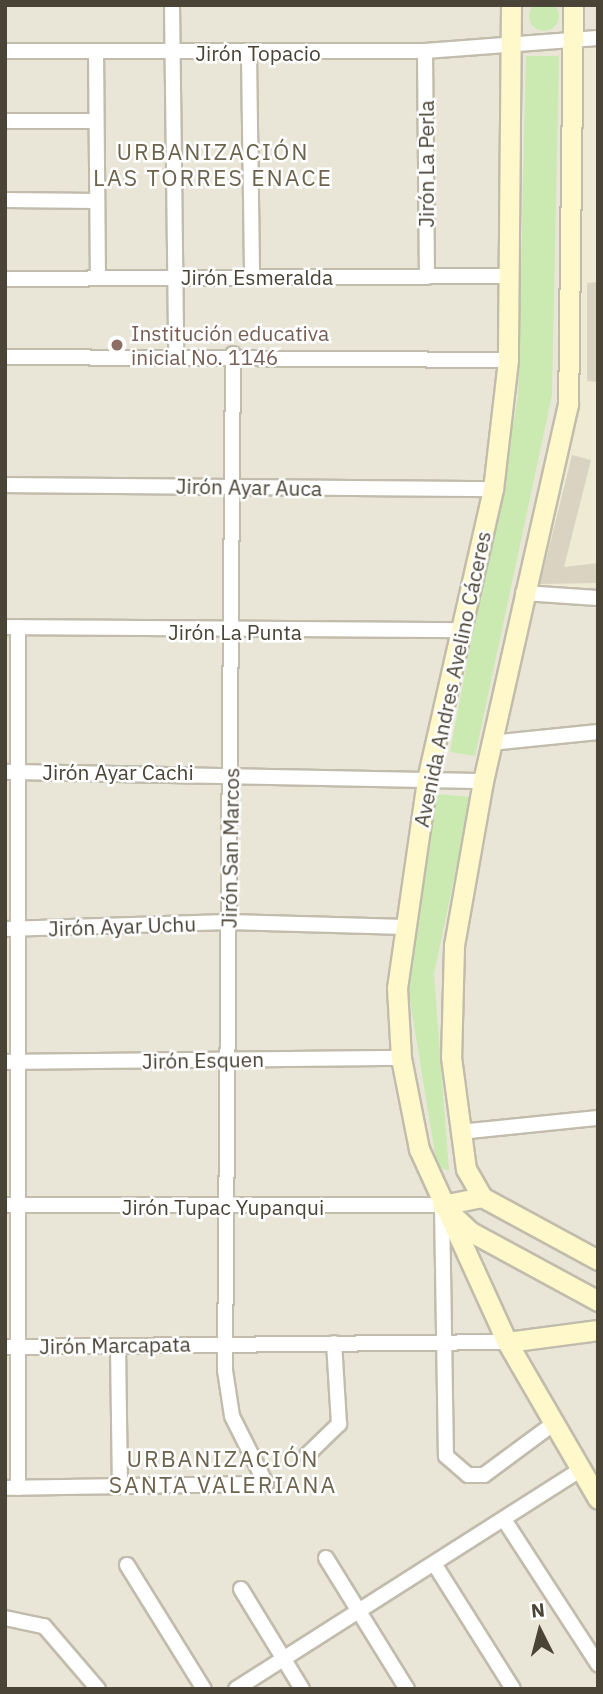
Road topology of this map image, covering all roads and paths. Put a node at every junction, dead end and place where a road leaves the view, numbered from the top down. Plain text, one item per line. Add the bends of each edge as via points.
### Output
1 (172, 5) edge
2 (511, 5) edge
3 (573, 5) edge
4 (573, 38) junction
5 (598, 38) edge
6 (511, 46) junction
7 (5, 51) edge
8 (425, 51) junction
9 (96, 52) junction
10 (173, 53) junction
11 (249, 54) junction
12 (5, 121) edge
13 (96, 121) junction
14 (5, 200) edge
15 (97, 201) junction
16 (508, 276) junction
17 (98, 277) junction
18 (175, 277) junction
19 (252, 277) junction
20 (427, 277) junction
21 (5, 279) edge
22 (176, 354) junction
23 (233, 355) junction
24 (5, 357) edge
25 (509, 360) junction
26 (5, 485) edge
27 (234, 487) junction
28 (493, 489) junction
29 (523, 593) junction
30 (598, 598) edge
31 (12, 627) edge
32 (464, 630) junction
33 (233, 633) junction
34 (598, 732) edge
35 (490, 743) junction
36 (232, 771) junction
37 (10, 772) edge
38 (427, 780) junction
39 (482, 781) junction
40 (228, 922) junction
41 (406, 928) junction
42 (11, 929) edge
43 (401, 1058) junction
44 (227, 1060) junction
45 (11, 1062) edge
46 (598, 1118) edge
47 (459, 1132) junction
48 (482, 1197) junction
49 (12, 1205) edge
50 (442, 1205) junction
51 (229, 1208) junction
52 (466, 1238) junction
53 (598, 1260) edge
54 (598, 1301) edge
55 (598, 1330) edge
56 (225, 1342) junction
57 (506, 1342) junction
58 (334, 1343) junction
59 (442, 1343) junction
60 (118, 1346) junction
61 (11, 1347) edge
62 (553, 1424) junction
63 (307, 1455) dead end
64 (580, 1470) junction
65 (120, 1484) junction
66 (12, 1488) edge
67 (598, 1499) edge
68 (505, 1521) junction
69 (326, 1558) dead end
70 (127, 1565) dead end
71 (435, 1565) junction
72 (241, 1589) dead end
73 (358, 1610) junction
74 (5, 1618) edge
75 (283, 1659) junction
76 (598, 1664) edge
77 (98, 1689) edge
78 (204, 1689) edge
79 (236, 1689) edge
80 (302, 1689) edge
81 (407, 1689) edge
82 (513, 1689) edge

1 - 10 street
2 - 6 main road, Avenida Andres Avelino Cáceres
3 - 4 main road
4 - 5 street, Jirón Topacio
4 - 6 street, Jirón Topacio
4 - 29 main road via 568,404
6 - 8 street, Jirón Topacio
6 - 16 main road, Avenida Andres Avelino Cáceres
7 - 9 street, Jirón Topacio
8 - 11 street, Jirón Topacio
8 - 20 street, Jirón La Perla
9 - 10 street, Jirón Topacio
9 - 13 street
10 - 11 street, Jirón Topacio
10 - 18 street
11 - 19 street
12 - 13 street
13 - 15 street
14 - 15 street
15 - 17 street
16 - 20 street, Jirón Esmeralda
16 - 25 main road, Avenida Andres Avelino Cáceres
17 - 18 street, Jirón Esmeralda
17 - 21 street, Jirón Esmeralda
18 - 19 street, Jirón Esmeralda
18 - 22 street
19 - 20 street, Jirón Esmeralda
22 - 23 street
22 - 24 street
23 - 25 street
23 - 27 street, Jirón San Marcos
25 - 28 main road, Avenida Andres Avelino Cáceres
26 - 27 street, Jirón Ayar Auca
27 - 28 street, Jirón Ayar Auca
27 - 33 street, Jirón San Marcos
28 - 32 main road, Avenida Andres Avelino Cáceres
29 - 30 street
29 - 35 main road
31 - 33 street, Jirón La Punta
31 - 37 street
32 - 33 street, Jirón La Punta
32 - 38 main road, Avenida Andres Avelino Cáceres
33 - 36 street, Jirón San Marcos
34 - 35 street
35 - 39 main road
36 - 37 street, Jirón Ayar Cachi
36 - 38 street, Jirón Ayar Cachi
36 - 40 street, Jirón San Marcos
37 - 42 street
38 - 39 street, Jirón Ayar Cachi
38 - 41 main road, Avenida Andres Avelino Cáceres
39 - 47 main road via 451,980
40 - 41 street, Jirón Ayar Uchu
40 - 42 street, Jirón Ayar Uchu
40 - 44 street, Jirón San Marcos
41 - 43 main road, Avenida Andres Avelino Cáceres via 397,988
42 - 45 street
43 - 44 street, Jirón Esquen
43 - 50 main road, Avenida Andres Avelino Cáceres via 410,1118
44 - 45 street, Jirón Esquen
44 - 51 street, Jirón San Marcos
45 - 49 street
46 - 47 street
47 - 48 main road via 466,1169
48 - 50 main road
48 - 52 main road
48 - 53 main road
49 - 51 street, Jirón Tupac Yupanqui
49 - 61 street
50 - 51 street, Jirón Tupac Yupanqui
50 - 52 main road, Avenida Andres Avelino Cáceres
50 - 59 street
51 - 56 street, Jirón San Marcos
52 - 54 main road
52 - 57 main road, Avenida Andres Avelino Cáceres
55 - 57 main road
56 - 58 street, Jirón Marcapata
56 - 60 street, Jirón Marcapata
56 - 65 street, Jirón San Marcos via 232,1416 265,1486
57 - 59 street, Jirón Marcapata
57 - 62 main road, Avenida Andres Avelino Cáceres
58 - 59 street, Jirón Marcapata
58 - 63 street via 339,1424
59 - 62 street via 444,1446 455,1468 484,1475
60 - 61 street, Jirón Marcapata
60 - 65 street
61 - 66 street
62 - 64 main road, Avenida Andres Avelino Cáceres
64 - 67 main road, Avenida Andres Avelino Cáceres
64 - 68 street
65 - 66 street
68 - 71 street
68 - 76 street
69 - 73 street
70 - 78 street
71 - 73 street
71 - 82 street
72 - 75 street
73 - 75 street
73 - 81 street
74 - 77 street via 44,1626
75 - 79 street
75 - 80 street

